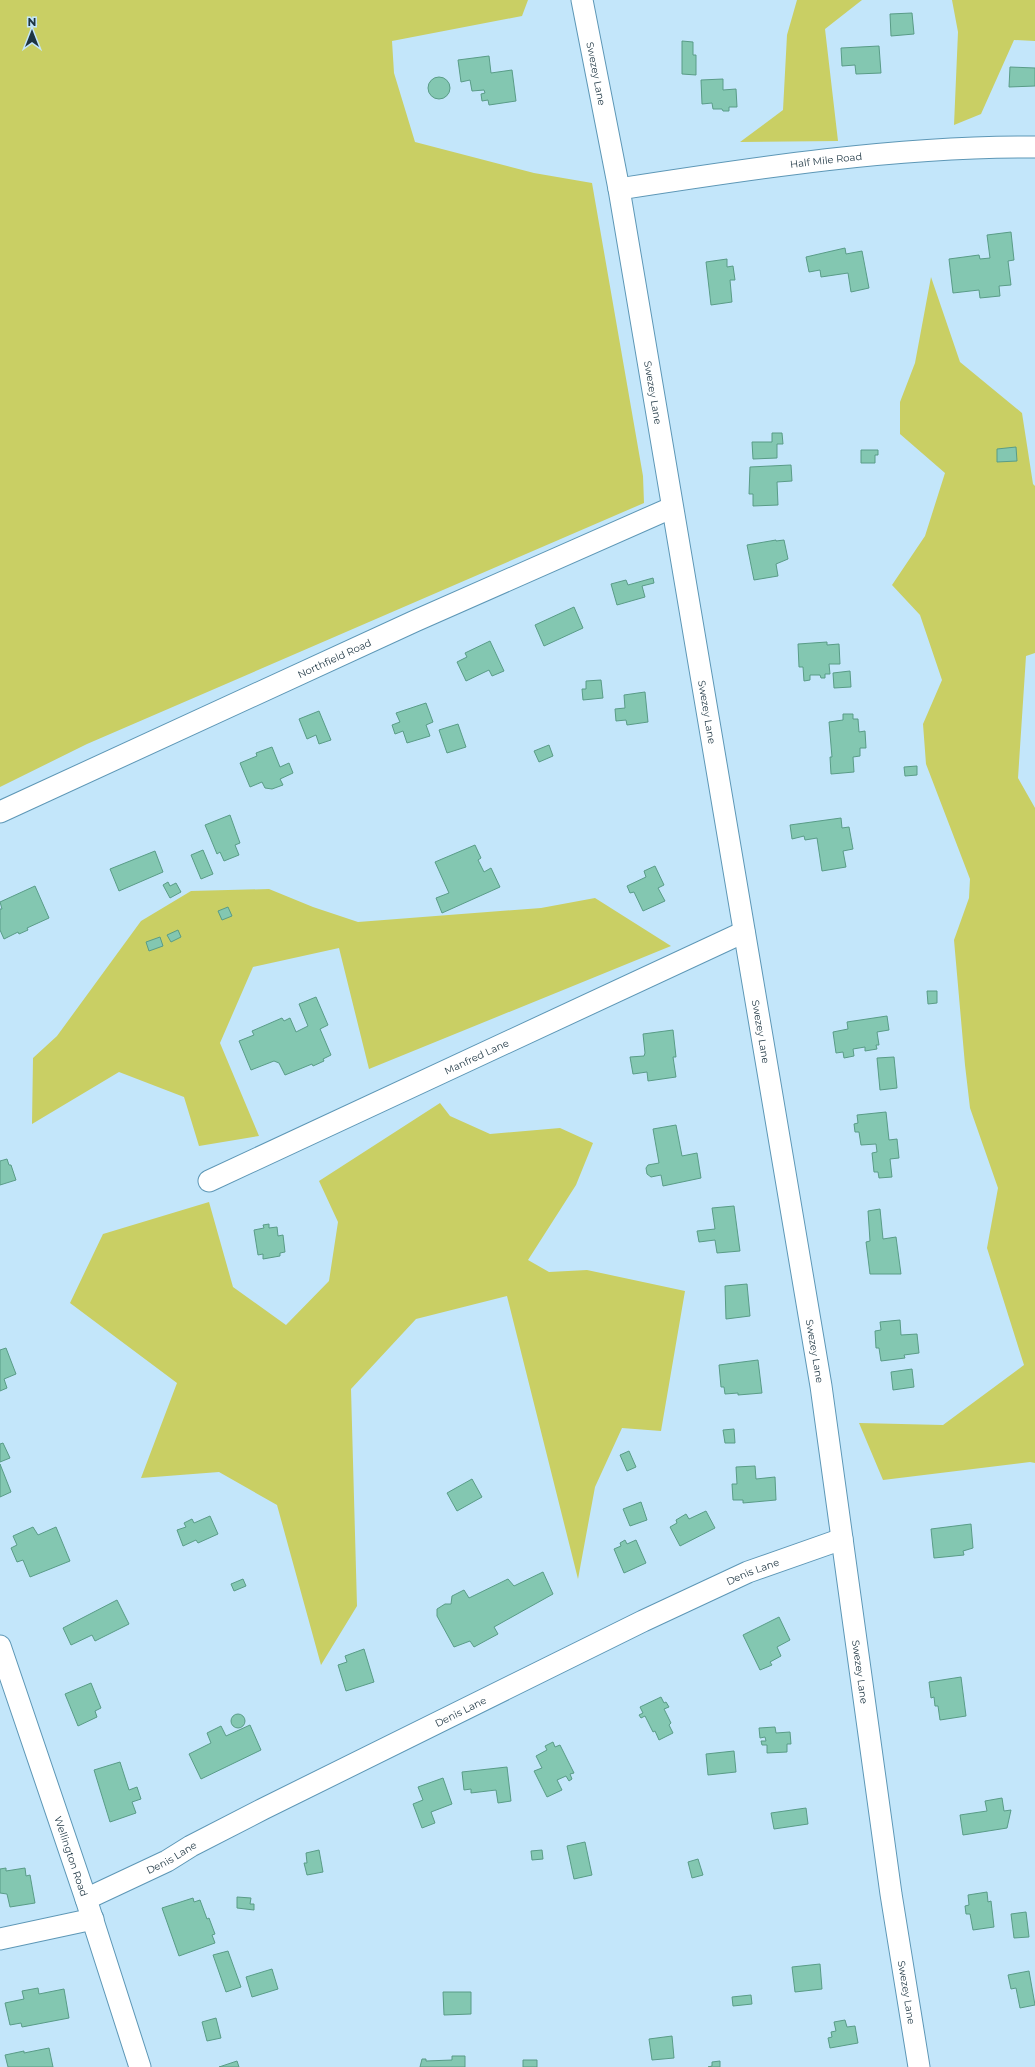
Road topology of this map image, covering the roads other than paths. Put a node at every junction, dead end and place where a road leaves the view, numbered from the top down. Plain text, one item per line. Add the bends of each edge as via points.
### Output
1 (582, 0) edge
2 (1035, 147) edge
3 (619, 189) junction
4 (671, 508) junction
5 (0, 812) edge
6 (744, 932) junction
7 (209, 1181) dead end
8 (842, 1539) junction
9 (0, 1646) edge
10 (86, 1899) junction
11 (93, 1919) junction
12 (0, 1939) edge
13 (140, 2067) edge
14 (919, 2067) edge

1 - 3 street, Swezey Lane
2 - 3 street, Half Mile Road via 913,152 694,177
3 - 4 street, Swezey Lane
4 - 5 street, Northfield Road
4 - 6 street, Swezey Lane
6 - 7 street, Manfred Lane
6 - 8 street, Swezey Lane via 820,1378
8 - 10 street, Denis Lane via 748,1572 643,1621 263,1809 167,1861
8 - 14 street, Swezey Lane via 891,1894
9 - 10 street, Wellington Road
10 - 11 street, Wellington Road
11 - 12 street
11 - 13 street, Wellington Road

